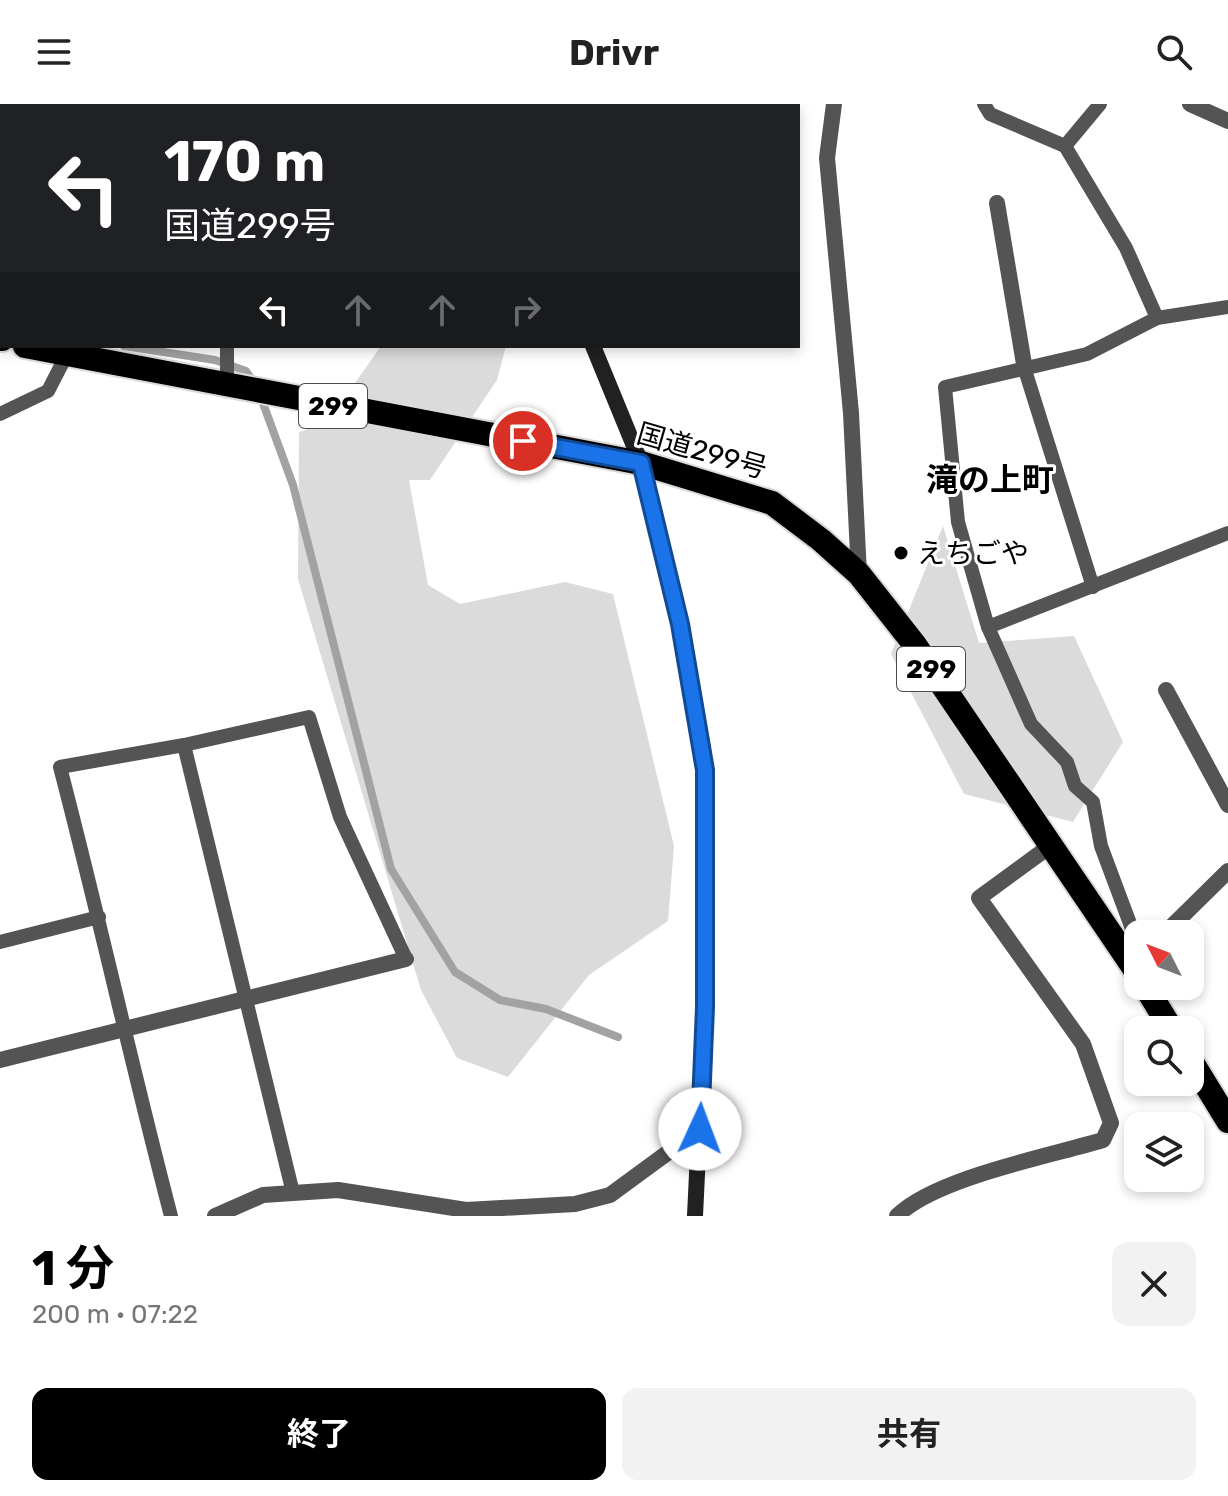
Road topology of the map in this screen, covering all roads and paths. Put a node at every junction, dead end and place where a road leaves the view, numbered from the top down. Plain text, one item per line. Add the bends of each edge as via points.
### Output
1 (834, 104) edge
2 (984, 104) edge
3 (1100, 104) edge
4 (1190, 104) edge
5 (1228, 121) edge
6 (1065, 146) junction
7 (997, 203) dead end
8 (1228, 307) edge
9 (1157, 318) junction
10 (36, 348) edge
11 (227, 348) edge
12 (594, 348) edge
13 (58, 352) edge
14 (1025, 370) junction
15 (227, 386) junction
16 (0, 414) edge
17 (641, 463) junction
18 (1228, 533) edge
19 (859, 574) junction
20 (1093, 587) junction
21 (988, 627) junction
22 (1166, 690) dead end
23 (184, 745) junction
24 (1228, 805) edge
25 (1050, 846) junction
26 (1228, 871) edge
27 (99, 917) junction
28 (1124, 920) edge
29 (1178, 920) edge
30 (0, 942) edge
31 (1124, 946) edge
32 (406, 959) joint
33 (246, 999) junction
34 (122, 1029) junction
35 (0, 1060) edge
36 (1204, 1082) edge
37 (1228, 1121) edge
38 (700, 1129) junction
39 (293, 1193) junction
40 (171, 1216) edge
41 (215, 1216) edge
42 (695, 1216) edge
43 (897, 1216) edge

1 - 19 street via 827,158 851,413
2 - 6 lane via 990,114
3 - 6 lane
4 - 5 street
6 - 9 lane via 1126,248
7 - 14 street
8 - 9 lane
9 - 14 lane via 1087,354
10 - 13 highway, 国道299号 / 299
11 - 15 lane
12 - 17 street
13 - 15 highway, 国道299号 / 299
13 - 16 lane via 48,391
14 - 20 lane
14 - 21 lane via 945,387 958,522
15 - 17 highway, 国道299号 / 299
17 - 19 highway, 国道299号 / 299 via 772,503
17 - 38 street via 680,624 705,770
18 - 20 lane
19 - 25 highway, 国道299号 / 299 via 915,645
20 - 21 lane
21 - 28 lane via 1031,724 1067,762 1075,786 1093,802
22 - 24 street
23 - 27 lane via 60,767
23 - 32 lane via 309,717 340,817
23 - 33 lane
25 - 31 highway, 国道299号 / 299
25 - 43 street via 979,898 1083,1044 1111,1123 1103,1140 966,1181 910,1204
26 - 29 street
27 - 30 lane
27 - 34 lane
32 - 33 street
33 - 34 street
33 - 39 lane
34 - 35 street
34 - 40 lane
36 - 37 highway
38 - 39 street via 610,1195 575,1204 466,1210 338,1190
38 - 42 street
39 - 41 street via 263,1195

